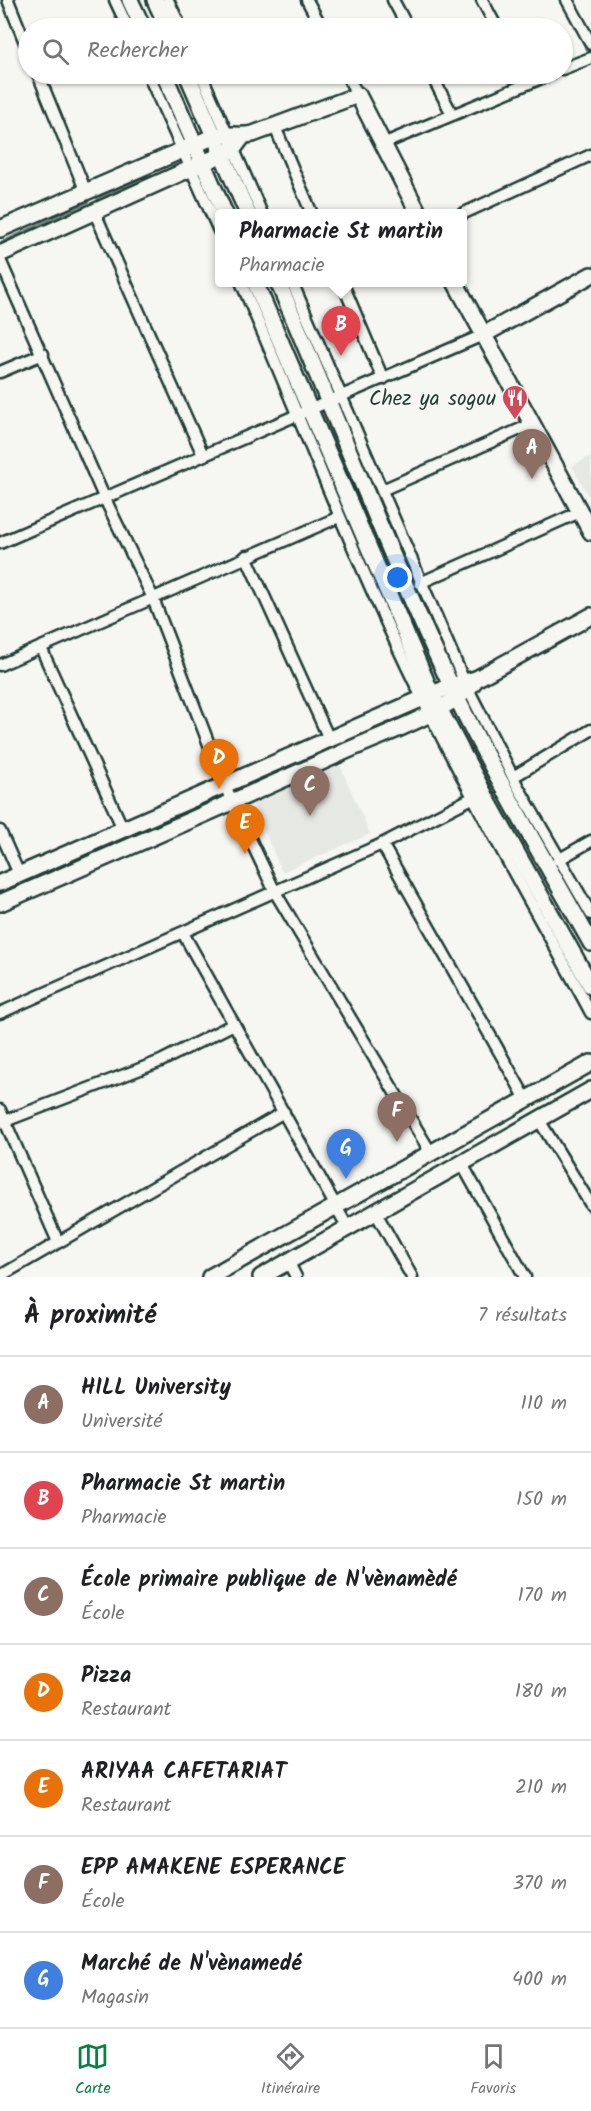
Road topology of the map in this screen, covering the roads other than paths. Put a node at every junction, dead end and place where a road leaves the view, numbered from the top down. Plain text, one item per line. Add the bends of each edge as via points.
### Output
1 (8, 0) edge
2 (115, 0) edge
3 (130, 0) edge
4 (155, 0) edge
5 (168, 0) edge
6 (307, 0) edge
7 (393, 0) edge
8 (482, 0) edge
9 (567, 0) edge
10 (123, 18) edge
11 (138, 18) edge
12 (163, 18) edge
13 (176, 18) edge
14 (317, 18) edge
15 (403, 18) edge
16 (492, 18) edge
17 (18, 25) edge
18 (591, 44) edge
19 (591, 58) edge
20 (573, 65) edge
21 (42, 84) edge
22 (154, 84) edge
23 (168, 84) edge
24 (193, 84) edge
25 (205, 84) edge
26 (352, 84) edge
27 (436, 84) edge
28 (511, 84) edge
29 (358, 95) junction
30 (452, 114) junction
31 (275, 127) junction
32 (229, 141) junction
33 (385, 143) junction
34 (190, 147) junction
35 (591, 155) edge
36 (197, 165) junction
37 (86, 192) junction
38 (223, 209) edge
39 (248, 209) edge
40 (260, 209) edge
41 (310, 209) edge
42 (417, 209) edge
43 (94, 211) junction
44 (467, 211) edge
45 (215, 221) edge
46 (0, 229) edge
47 (0, 254) edge
48 (0, 260) edge
49 (591, 275) edge
50 (243, 287) edge
51 (257, 287) edge
52 (280, 287) edge
53 (294, 287) edge
54 (344, 287) edge
55 (458, 287) edge
56 (483, 335) junction
57 (43, 354) junction
58 (0, 372) edge
59 (383, 380) junction
60 (335, 400) junction
61 (304, 412) junction
62 (532, 424) junction
63 (203, 454) junction
64 (382, 490) junction
65 (104, 496) junction
66 (580, 512) junction
67 (339, 517) junction
68 (591, 532) edge
69 (0, 543) edge
70 (246, 556) junction
71 (420, 583) junction
72 (152, 596) junction
73 (591, 616) edge
74 (41, 648) junction
75 (0, 664) edge
76 (464, 687) junction
77 (431, 704) junction
78 (591, 730) edge
79 (330, 741) junction
80 (513, 777) junction
81 (225, 786) junction
82 (474, 797) junction
83 (233, 803) junction
84 (123, 829) junction
85 (0, 831) edge
86 (591, 841) edge
87 (382, 844) junction
88 (558, 860) junction
89 (19, 874) junction
90 (0, 883) edge
91 (275, 892) junction
92 (0, 903) edge
93 (591, 914) edge
94 (183, 933) junction
95 (591, 943) edge
96 (591, 986) edge
97 (591, 1012) edge
98 (0, 1013) edge
99 (234, 1024) junction
100 (591, 1063) edge
101 (591, 1090) edge
102 (526, 1099) junction
103 (0, 1110) edge
104 (284, 1112) junction
105 (539, 1120) junction
106 (5, 1121) junction
107 (431, 1153) junction
108 (462, 1164) junction
109 (591, 1205) edge
110 (336, 1206) junction
111 (376, 1213) junction
112 (348, 1228) junction
113 (58, 1242) junction
114 (288, 1262) junction
115 (0, 1276) edge
116 (210, 1277) edge
117 (261, 1277) edge
118 (296, 1277) edge
119 (412, 1277) edge
120 (525, 1277) edge

1 - 17 street
2 - 10 street
3 - 11 street
4 - 12 street
5 - 13 street
6 - 14 street
7 - 15 street
8 - 16 street
9 - 18 street
19 - 20 street
21 - 37 street
22 - 34 street
23 - 34 street
24 - 32 street
25 - 32 street
26 - 29 street
27 - 30 street
28 - 30 street
29 - 31 street
29 - 33 street
30 - 33 street
31 - 32 street
31 - 41 street
32 - 34 street
32 - 36 street
32 - 39 street
32 - 40 street
33 - 42 street
34 - 36 street
34 - 37 street
35 - 44 street
36 - 38 street
36 - 43 street
36 - 45 street
37 - 46 street
43 - 47 street
43 - 63 street
48 - 57 street
49 - 56 street
50 - 61 street
51 - 61 street
52 - 60 street
53 - 60 street
54 - 59 street
55 - 56 street
56 - 59 street
56 - 62 street
57 - 58 street
57 - 65 street
59 - 60 street
60 - 61 street
60 - 64 street
60 - 76 street via 417,612
61 - 63 street
61 - 67 street
61 - 77 street
62 - 64 street
62 - 66 street
63 - 65 street
64 - 71 street
65 - 69 street
65 - 72 street
66 - 68 street
66 - 71 street
67 - 70 street
67 - 77 street
70 - 72 street
70 - 79 street
71 - 76 street
72 - 74 street
72 - 81 street
73 - 76 street
74 - 75 street
74 - 84 street
76 - 77 street
76 - 80 street
76 - 95 street via 506,793
77 - 79 street
77 - 82 street
77 - 83 street
77 - 96 street
78 - 80 street
79 - 81 street
80 - 88 street
81 - 83 street
81 - 84 street
82 - 87 street
82 - 97 street
83 - 91 street
83 - 92 street
84 - 89 street
85 - 89 street
86 - 88 street
87 - 91 street
87 - 102 street
88 - 93 street
89 - 90 street
91 - 94 street
91 - 107 street
94 - 98 street
94 - 99 street
99 - 104 street
99 - 106 street via 160,1061
100 - 102 street
101 - 105 street
102 - 107 street
103 - 106 street
104 - 110 street
104 - 113 street
105 - 108 street
105 - 109 street
106 - 113 street
107 - 110 street
108 - 111 street
108 - 120 street
110 - 112 street
110 - 116 street
111 - 112 street
111 - 119 street
112 - 114 street
113 - 115 street
114 - 117 street
114 - 118 street

